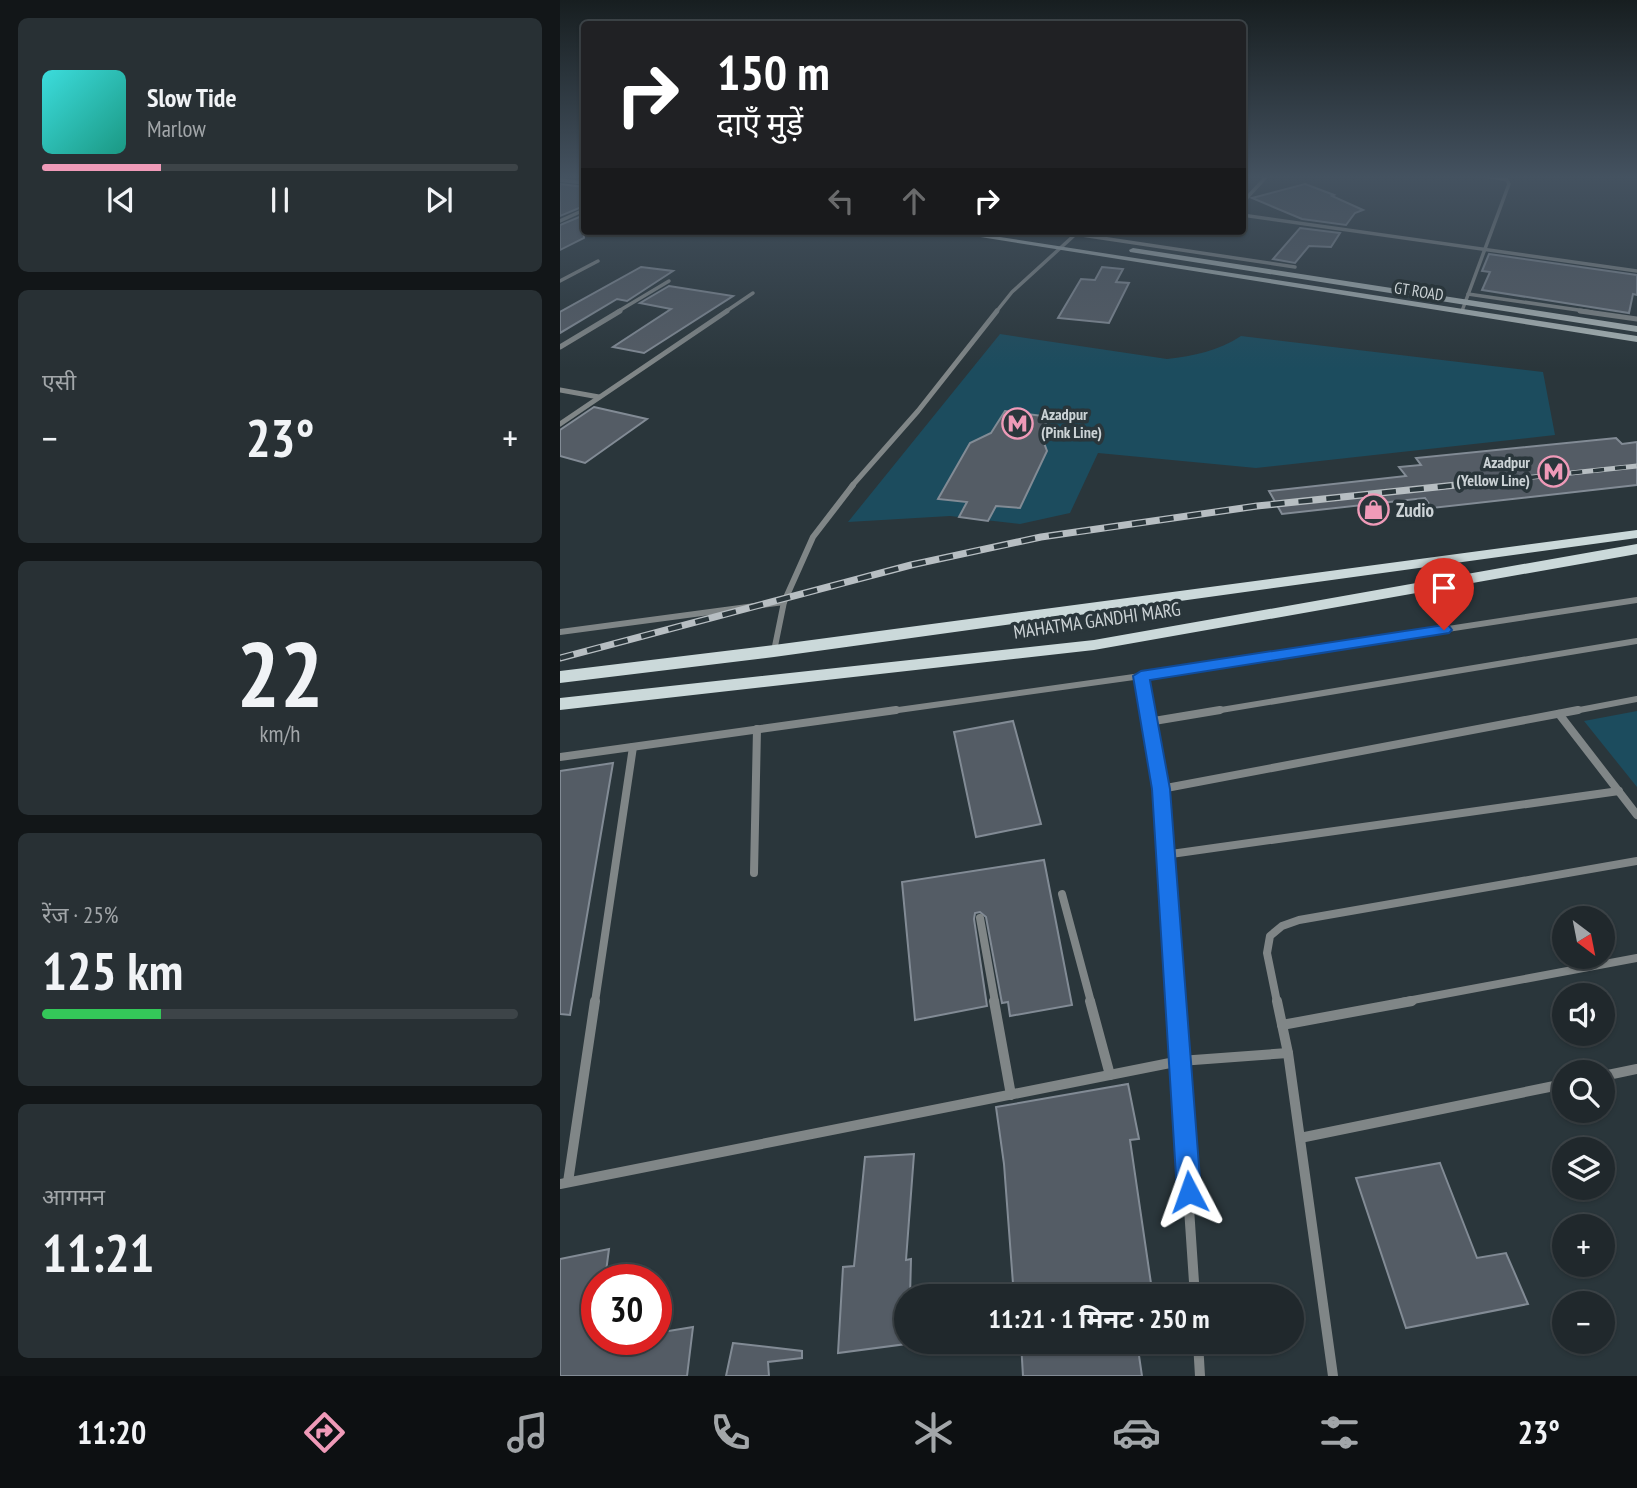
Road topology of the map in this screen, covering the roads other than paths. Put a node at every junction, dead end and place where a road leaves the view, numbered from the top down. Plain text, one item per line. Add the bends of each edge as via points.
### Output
1 (1007, 240) edge
2 (1067, 240) edge
3 (1068, 240) edge
4 (1128, 240) edge
5 (1427, 240) edge
6 (1487, 240) edge
7 (1057, 248) junction
8 (1484, 248) junction
9 (598, 261) dead end
10 (1295, 267) dead end
11 (1637, 271) edge
12 (560, 281) edge
13 (669, 281) dead end
14 (753, 293) dead end
15 (1466, 298) junction
16 (1462, 312) junction
17 (1637, 319) edge
18 (1637, 329) edge
19 (1637, 339) edge
20 (560, 347) edge
21 (560, 390) edge
22 (599, 397) junction
23 (560, 424) edge
24 (1637, 534) edge
25 (1637, 549) edge
26 (1637, 600) edge
27 (784, 602) junction
28 (560, 632) edge
29 (1637, 641) edge
30 (774, 651) junction
31 (1141, 676) junction
32 (560, 677) edge
33 (1637, 699) edge
34 (560, 704) edge
35 (1559, 714) junction
36 (1149, 722) junction
37 (757, 729) junction
38 (633, 747) junction
39 (560, 757) edge
40 (1161, 789) junction
41 (1619, 791) junction
42 (1637, 815) edge
43 (1164, 855) junction
44 (1637, 861) edge
45 (754, 873) dead end
46 (1062, 894) dead end
47 (981, 918) dead end
48 (1637, 958) edge
49 (1282, 1025) junction
50 (1288, 1053) junction
51 (1180, 1061) junction
52 (1637, 1069) edge
53 (1615, 1074) edge
54 (1110, 1075) junction
55 (1552, 1086) edge
56 (1011, 1095) junction
57 (1300, 1138) junction
58 (564, 1183) edge
59 (1194, 1284) edge
60 (1199, 1354) edge
61 (1200, 1376) edge
62 (1333, 1376) edge

1 - 7 main road, GT ROAD
2 - 7 street
3 - 15 main road, GT ROAD
4 - 10 street
5 - 8 street
6 - 8 street
7 - 16 main road, GT ROAD
7 - 27 street via 1012,292 839,501 813,537
8 - 11 street
8 - 15 street
9 - 12 street
13 - 20 street
14 - 22 street
15 - 16 street
15 - 17 street
15 - 18 main road, GT ROAD
16 - 19 main road, GT ROAD
21 - 22 street
22 - 23 street
24 - 30 main road, MAHATMA GANDHI MARG
25 - 34 main road, MAHATMA GANDHI MARG via 1094,645
26 - 31 street
27 - 28 street
27 - 30 street
29 - 36 street
30 - 32 main road, MAHATMA GANDHI MARG
31 - 36 street
31 - 37 street
33 - 35 street
35 - 40 street
35 - 41 street
36 - 40 street
37 - 38 street
37 - 45 street
38 - 39 street
38 - 58 street
40 - 43 street
41 - 42 street
41 - 43 street
43 - 51 street
44 - 49 street via 1282,926 1270,936 1267,953
46 - 54 street
47 - 56 street
48 - 49 street
49 - 50 street
50 - 51 street
50 - 57 street
51 - 54 street
51 - 59 street
52 - 53 street
54 - 56 street
55 - 57 street
56 - 58 street
57 - 62 street
60 - 61 street

